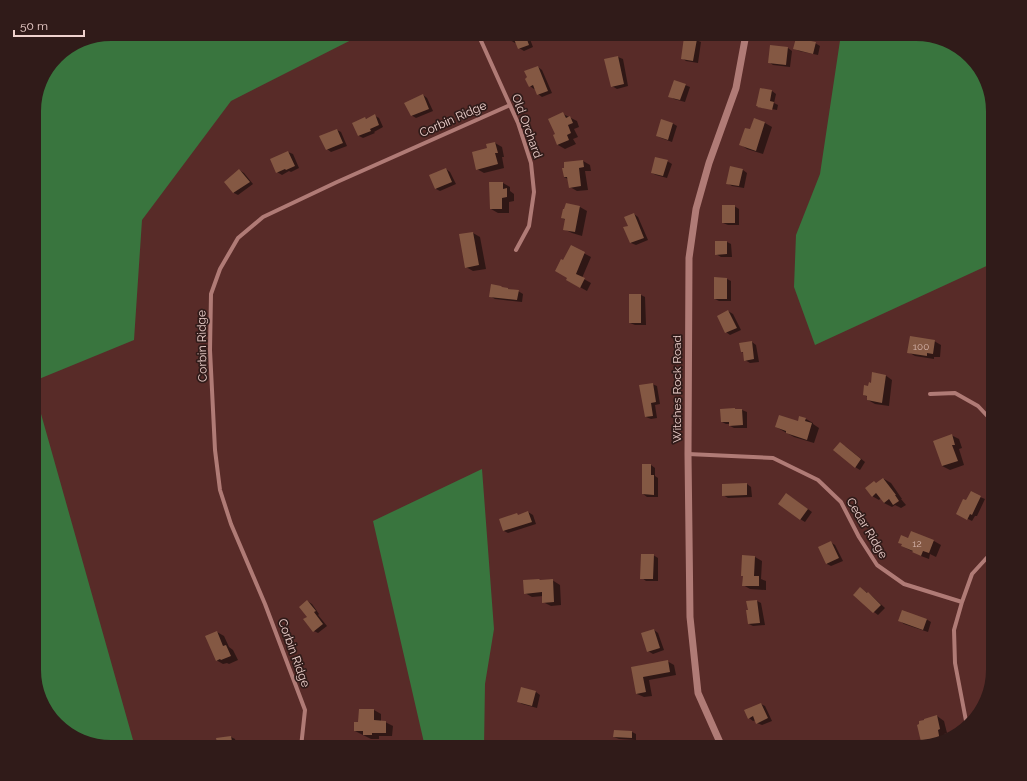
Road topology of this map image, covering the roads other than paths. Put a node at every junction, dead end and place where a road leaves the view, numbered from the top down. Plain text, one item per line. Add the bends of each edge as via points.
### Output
1 (481, 41) edge
2 (745, 41) edge
3 (510, 105) junction
4 (516, 250) dead end
5 (930, 394) dead end
6 (986, 415) edge
7 (688, 454) junction
8 (986, 559) edge
9 (962, 602) junction
10 (966, 720) edge
11 (303, 740) edge
12 (719, 740) edge

1 - 3 street, Old Orchard
2 - 7 street, Witches Rock Road via 736,88 709,163 696,209 689,258
3 - 4 street, Old Orchard via 531,163 534,192 529,226
3 - 11 street, Corbin Ridge via 263,217 238,238 220,269 211,294 210,350 220,490 305,711
5 - 6 street via 955,393 978,406
7 - 9 street, Cedar Ridge via 773,458 818,480 841,502 877,565 904,584
7 - 12 street, Witches Rock Road via 690,617 698,693
8 - 9 street via 972,574
9 - 10 street via 954,630 955,663

